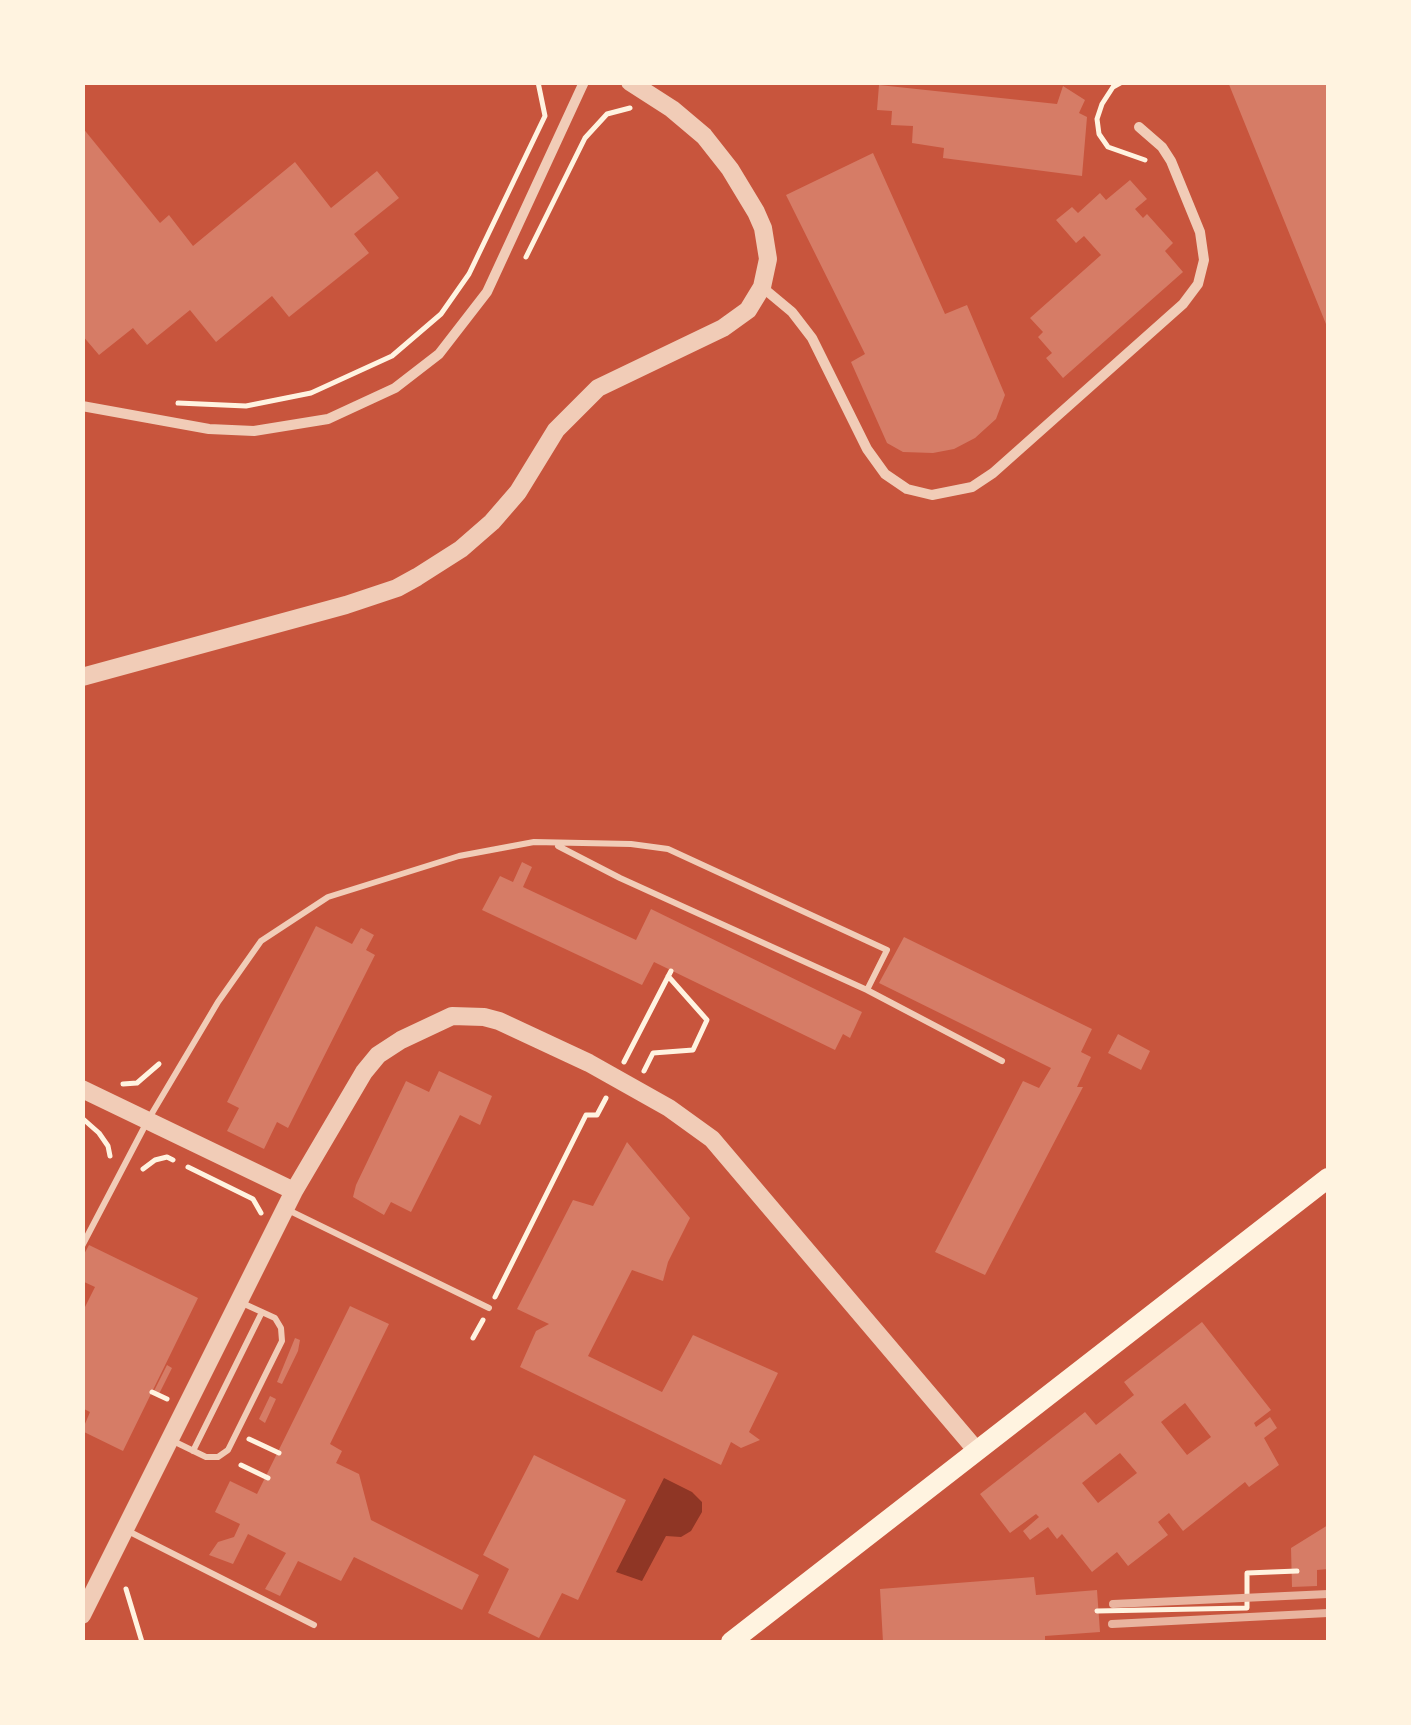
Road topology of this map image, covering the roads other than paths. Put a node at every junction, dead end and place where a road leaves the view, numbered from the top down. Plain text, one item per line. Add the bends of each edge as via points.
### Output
1 (584, 82) edge
2 (630, 82) edge
3 (1139, 128) dead end
4 (762, 287) junction
5 (82, 406) edge
6 (82, 677) edge
7 (554, 844) junction
8 (867, 990) junction
9 (1002, 1061) dead end
10 (82, 1088) edge
11 (148, 1120) junction
12 (1328, 1178) edge
13 (290, 1200) junction
14 (82, 1246) edge
15 (239, 1301) junction
16 (489, 1308) road end
17 (262, 1312) junction
18 (170, 1440) junction
19 (193, 1451) junction
20 (977, 1451) junction
21 (125, 1530) junction
22 (82, 1615) edge
23 (314, 1625) dead end
24 (731, 1642) edge

1 - 5 street via 487,292 439,354 395,388 328,419 254,431 209,430
2 - 4 street via 689,122 743,189 767,244
3 - 4 street via 1171,161 1200,232 1204,260 1198,284 972,488 932,495 885,474 812,338
4 - 6 street via 748,310 723,328 612,379 585,399 492,522 417,578 346,605
7 - 8 lane
7 - 8 lane via 668,850 887,950
7 - 11 lane via 459,856 328,897 261,941
8 - 9 lane
10 - 11 street
11 - 13 street
11 - 14 lane
12 - 20 main road
13 - 15 street
13 - 16 lane
13 - 20 street via 378,1055 452,1016 498,1021 646,1094 712,1139
15 - 17 lane
15 - 18 street
17 - 19 lane
17 - 19 lane via 275,1318 282,1341 228,1450 218,1457
18 - 19 lane
18 - 21 street
20 - 24 main road
21 - 22 street
21 - 23 lane

